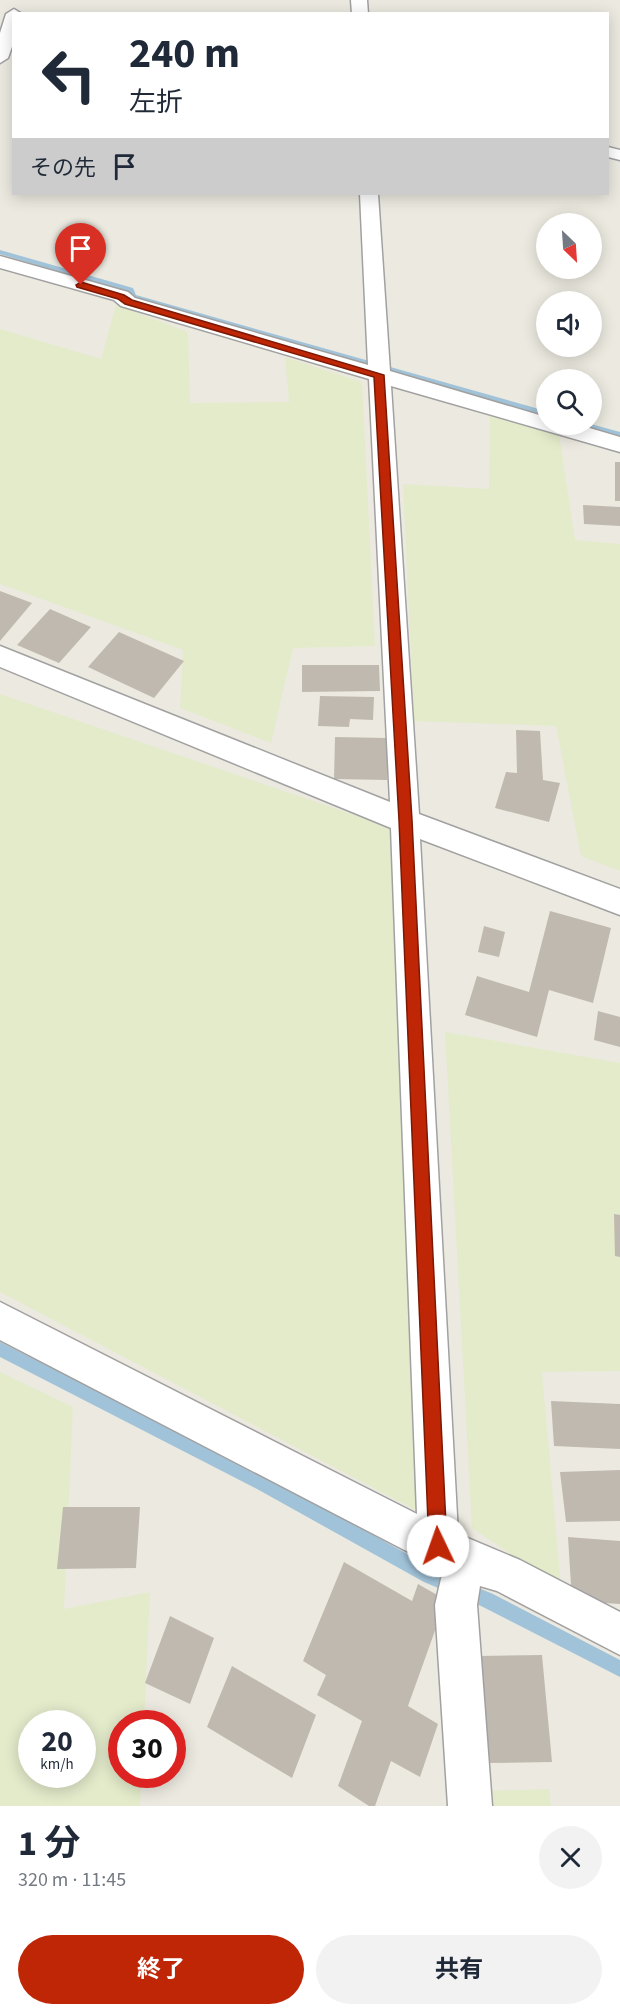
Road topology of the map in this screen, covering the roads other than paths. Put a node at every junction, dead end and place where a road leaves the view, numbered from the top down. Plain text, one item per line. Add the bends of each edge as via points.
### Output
1 (11, 16) edge
2 (0, 58) edge
3 (369, 195) edge
4 (0, 262) edge
5 (379, 370) junction
6 (536, 420) edge
7 (586, 435) edge
8 (620, 445) edge
9 (0, 656) edge
10 (405, 820) junction
11 (620, 902) edge
12 (0, 1320) edge
13 (455, 1572) junction
14 (620, 1634) edge
15 (470, 1806) edge

1 - 2 street
3 - 5 street
4 - 5 street
5 - 6 street
5 - 10 street
7 - 8 street
9 - 10 street
10 - 11 street
10 - 13 street
12 - 13 street
13 - 14 street via 506,1574
13 - 15 street

